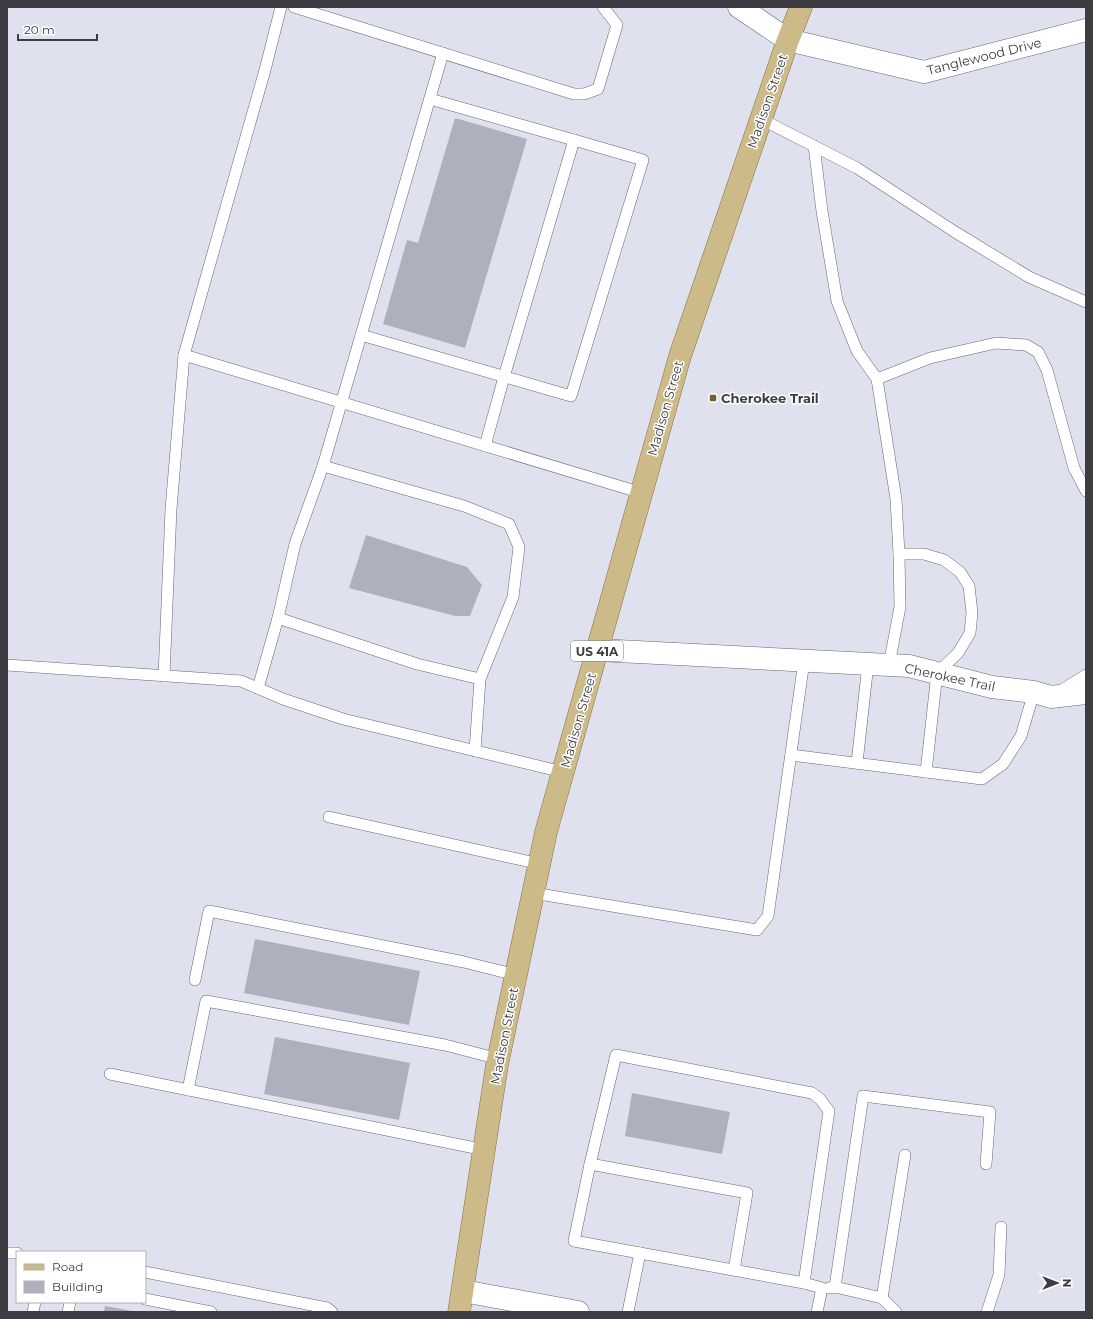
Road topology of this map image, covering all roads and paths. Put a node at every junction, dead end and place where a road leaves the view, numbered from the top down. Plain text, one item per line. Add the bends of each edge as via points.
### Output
1 (281, 7) edge
2 (294, 7) edge
3 (603, 7) edge
4 (739, 7) edge
5 (801, 7) edge
6 (1086, 30) edge
7 (788, 40) junction
8 (443, 53) junction
9 (430, 99) junction
10 (761, 119) junction
11 (574, 140) junction
12 (814, 146) junction
13 (1086, 302) edge
14 (361, 335) junction
15 (184, 356) junction
16 (504, 377) junction
17 (877, 379) junction
18 (341, 403) junction
19 (486, 446) junction
20 (323, 466) junction
21 (1086, 491) edge
22 (642, 493) junction
23 (899, 554) junction
24 (278, 618) junction
25 (598, 650) junction
26 (804, 661) junction
27 (868, 664) junction
28 (7, 665) edge
29 (889, 665) junction
30 (937, 673) junction
31 (1086, 675) edge
32 (164, 676) junction
33 (480, 679) junction
34 (258, 688) junction
35 (1086, 693) edge
36 (1042, 694) junction
37 (475, 751) junction
38 (791, 755) junction
39 (857, 763) junction
40 (563, 772) junction
41 (926, 772) junction
42 (329, 817) dead end
43 (540, 864) junction
44 (533, 893) junction
45 (516, 976) junction
46 (195, 980) dead end
47 (499, 1059) junction
48 (110, 1074) dead end
49 (188, 1090) junction
50 (485, 1150) junction
51 (905, 1154) dead end
52 (590, 1164) junction
53 (986, 1164) dead end
54 (1001, 1227) dead end
55 (640, 1253) junction
56 (734, 1270) junction
57 (146, 1272) edge
58 (804, 1283) junction
59 (835, 1287) junction
60 (822, 1288) junction
61 (882, 1298) junction
62 (146, 1299) edge
63 (461, 1302) edge
64 (211, 1312) edge
65 (332, 1312) edge
66 (578, 1312) edge
67 (628, 1312) edge
68 (817, 1312) edge
69 (896, 1312) edge
70 (987, 1312) edge

1 - 15 lane
2 - 8 lane
3 - 8 lane via 617,25 598,90 574,94
4 - 7 street
5 - 7 main road, Madison Street / US 41A
6 - 7 street, Tanglewood Drive via 924,72
7 - 10 main road, Madison Street / US 41A
8 - 9 lane
9 - 11 lane
9 - 14 lane
10 - 12 lane
10 - 22 main road, Madison Street / US 41A via 680,356
11 - 16 lane
11 - 16 lane via 643,160 571,396
12 - 13 lane via 857,168 954,232 1029,277
12 - 17 lane via 837,301 857,351
14 - 16 lane
14 - 18 lane
15 - 18 lane
15 - 32 lane via 171,509
16 - 19 lane
17 - 21 lane via 930,358 996,343 1026,345 1038,352 1047,370 1074,468
17 - 23 lane via 896,499
18 - 19 lane
18 - 20 lane
19 - 22 lane
20 - 24 lane via 295,544
20 - 33 lane via 464,506 510,524 520,547 513,597
22 - 25 main road, Madison Street / US 41A
23 - 29 lane via 900,607
23 - 30 lane via 924,554 944,560 960,572 969,586 972,613 970,633 958,653
24 - 33 lane via 417,664
24 - 34 lane
25 - 26 street, Cherokee Trail
25 - 40 main road, Madison Street / US 41A
26 - 27 street, Cherokee Trail
26 - 38 lane
27 - 29 street, Cherokee Trail
27 - 39 lane
28 - 32 lane
29 - 30 street, Cherokee Trail via 909,666
30 - 36 street, Cherokee Trail via 992,687
30 - 41 lane
31 - 36 lane
32 - 34 lane via 240,681
33 - 37 lane
34 - 37 lane via 343,719
35 - 36 street, Cherokee Trail
36 - 41 lane via 1021,736 1003,764 982,779
37 - 40 lane
38 - 39 lane
38 - 44 lane via 768,916 758,930
39 - 41 lane
40 - 43 main road, Madison Street / US 41A
42 - 43 lane
43 - 44 main road, Madison Street / US 41A
44 - 45 main road, Madison Street / US 41A
45 - 46 lane via 464,962 209,911
45 - 47 main road, Madison Street / US 41A
47 - 49 lane via 445,1046 206,1001
47 - 50 main road, Madison Street / US 41A
48 - 49 lane
49 - 50 lane
50 - 63 main road, Madison Street / US 41A
51 - 61 lane
52 - 55 lane via 574,1241
52 - 56 lane via 747,1193
52 - 58 lane via 616,1055 812,1093 828,1111
53 - 59 lane via 990,1112 863,1096
54 - 70 lane via 998,1274
55 - 56 lane
55 - 67 lane
56 - 58 lane
57 - 65 lane via 327,1308
58 - 60 lane
59 - 60 lane
59 - 61 lane
60 - 68 lane
61 - 69 lane
62 - 64 lane
63 - 66 street

